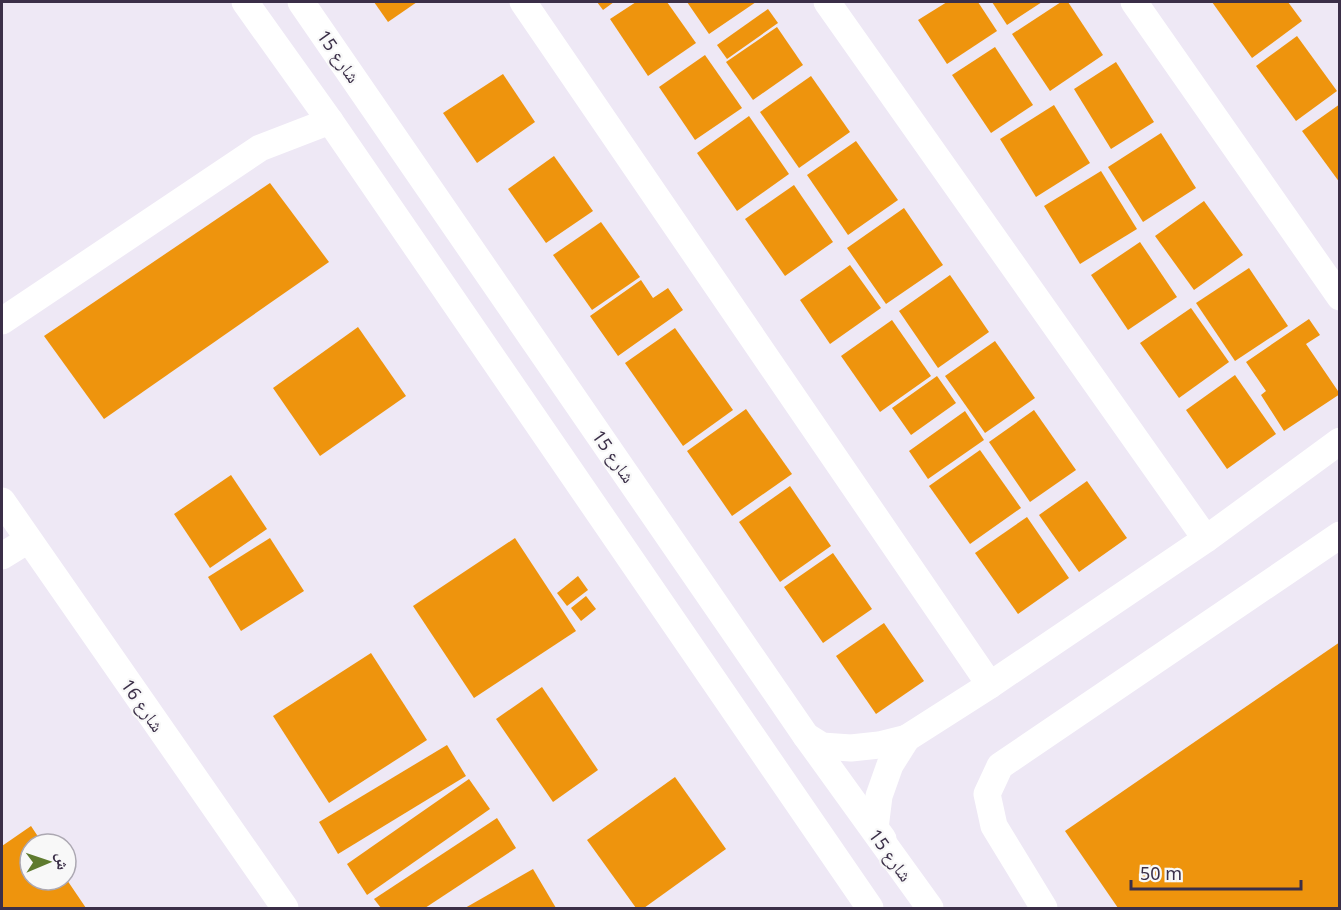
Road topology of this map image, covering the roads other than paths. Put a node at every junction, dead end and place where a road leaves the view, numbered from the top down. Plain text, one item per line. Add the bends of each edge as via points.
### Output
1 (245, 2) edge
2 (301, 2) edge
3 (523, 2) edge
4 (828, 2) edge
5 (1134, 2) edge
6 (330, 122) junction
7 (1340, 297) edge
8 (2, 321) edge
9 (1340, 441) edge
10 (2, 501) edge
11 (1340, 535) edge
12 (1206, 539) junction
13 (28, 540) junction
14 (2, 556) edge
15 (990, 685) junction
16 (806, 736) junction
17 (907, 738) junction
18 (285, 909) edge
19 (870, 909) edge
20 (931, 909) edge
21 (1044, 909) edge

1 - 6 street
2 - 16 street, شارع 15
3 - 15 street
4 - 12 street
5 - 7 street
6 - 8 street via 260,148
6 - 19 street
9 - 12 street
10 - 13 street, شارع 16
11 - 21 street via 1000,766 987,794 994,826
12 - 15 street
13 - 14 street
13 - 18 street, شارع 16
15 - 17 street
16 - 17 street via 822,746 851,748
16 - 20 street, شارع 15
17 - 20 street via 890,765 879,796 875,828

